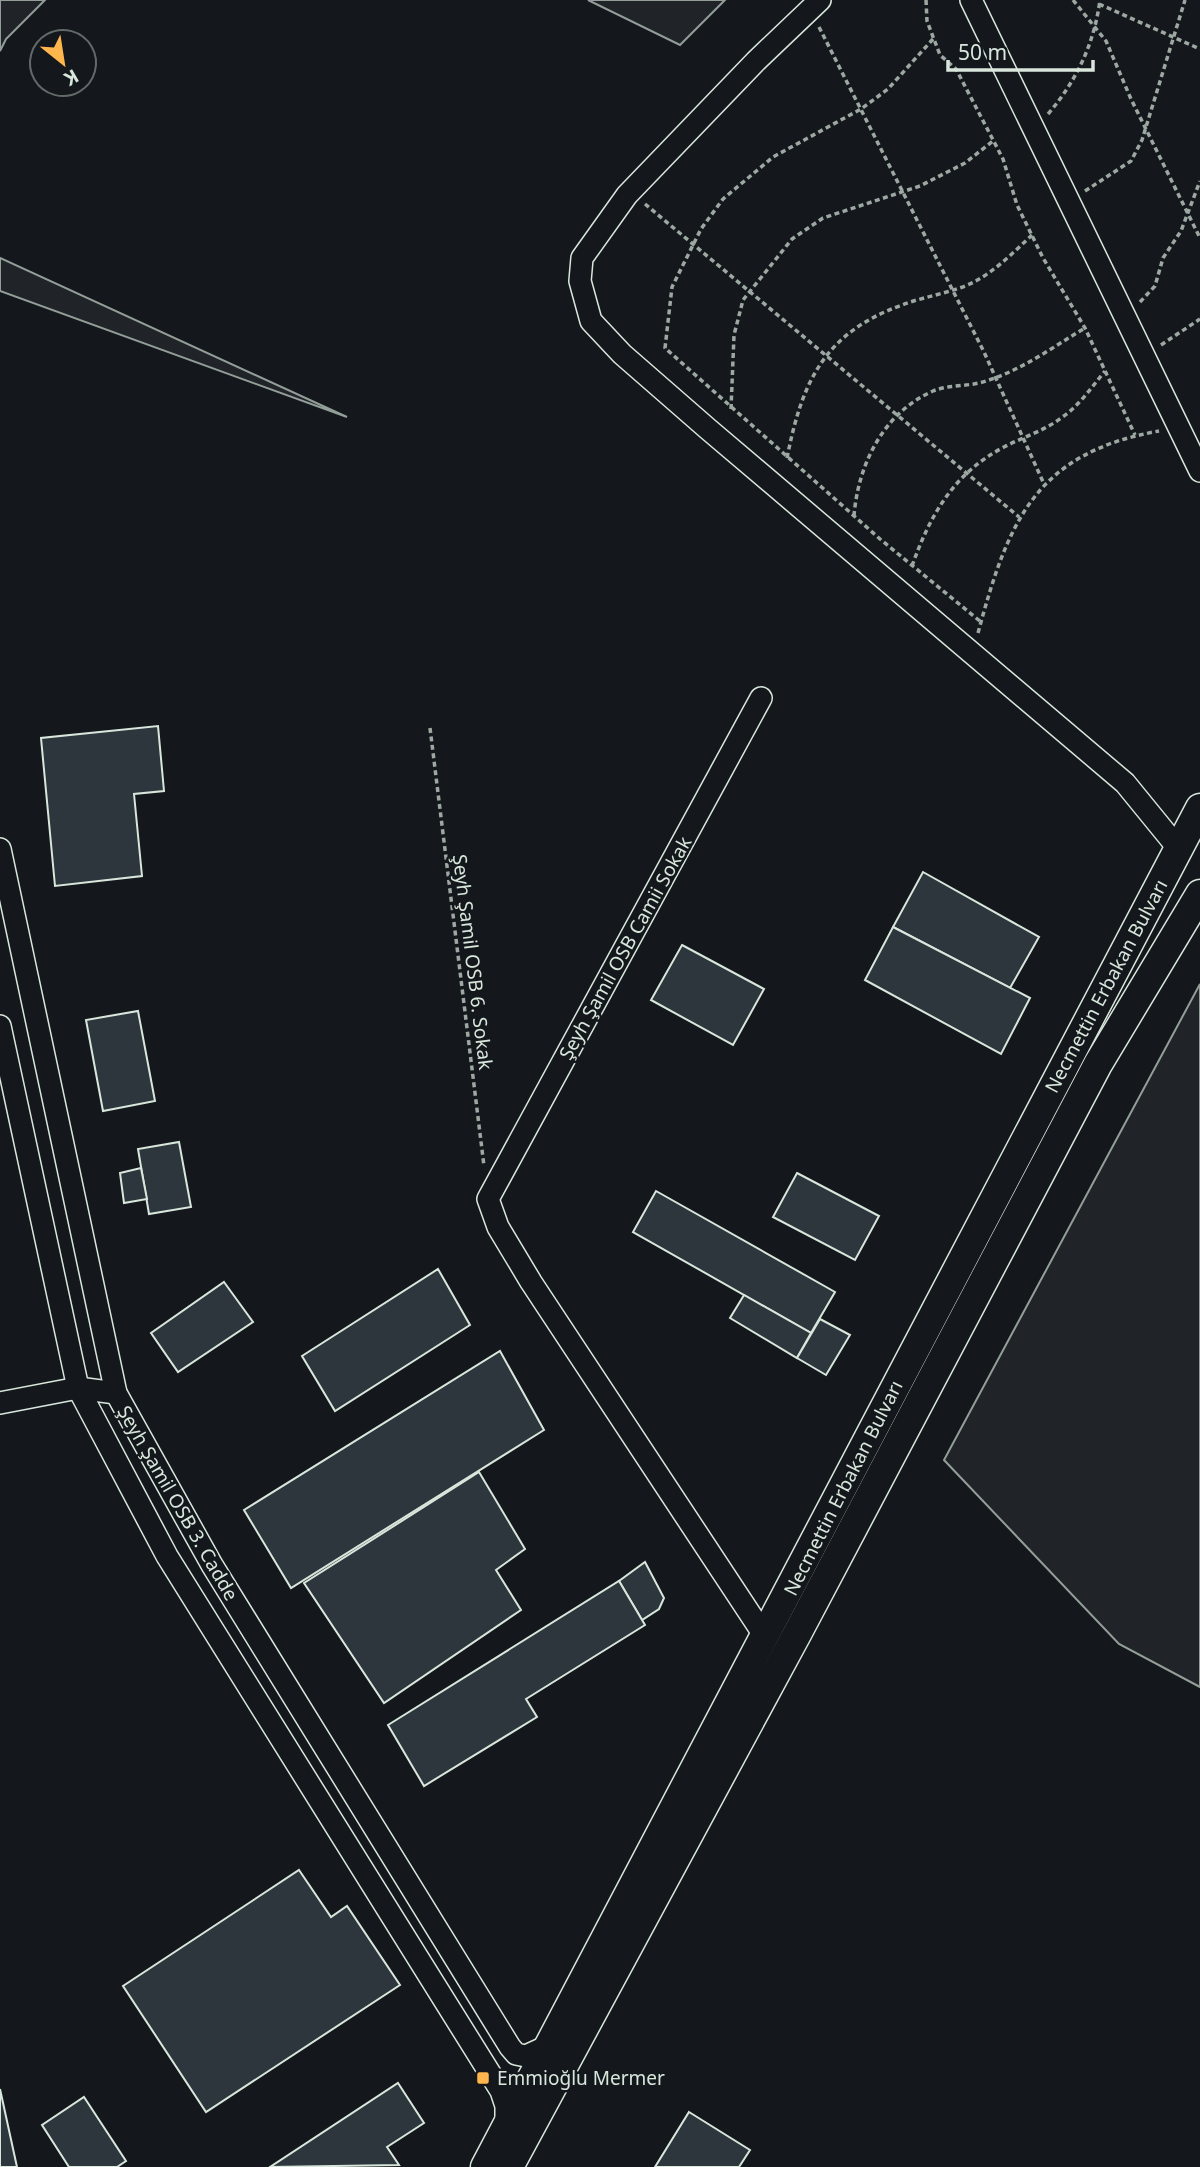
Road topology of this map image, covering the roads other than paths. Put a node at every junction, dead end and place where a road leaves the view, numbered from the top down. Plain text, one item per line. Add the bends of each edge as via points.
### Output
1 (971, 0) edge
2 (816, 4) edge
3 (1200, 471) edge
4 (761, 698) dead end
5 (1200, 808) edge
6 (1178, 848) junction
7 (0, 849) edge
8 (1200, 894) edge
9 (0, 1026) edge
10 (78, 1388) junction
11 (116, 1393) junction
12 (0, 1403) edge
13 (766, 1638) junction
14 (550, 2045) junction
15 (506, 2127) junction
16 (485, 2167) edge
17 (509, 2167) edge

1 - 3 street
2 - 6 street via 629,192 582,258 580,281 591,321 708,429 1125,783
4 - 13 street, Şeyh Şamil OSB Camii Sokak via 488,1199 498,1227 531,1282
5 - 6 main road, Necmettin Erbakan Bulvarı
6 - 13 main road, Necmettin Erbakan Bulvarı
7 - 11 street, Şeyh Şamil OSB 3. Cadde
8 - 17 main road, Necmettin Erbakan Bulvarı via 1098,1064
9 - 10 street
10 - 11 street
10 - 12 street
10 - 15 street via 167,1556 501,2091
11 - 14 street, Şeyh Şamil OSB 3. Cadde via 212,1565 510,2047 521,2056
13 - 14 main road, Necmettin Erbakan Bulvarı
14 - 15 main road, Necmettin Erbakan Bulvarı
15 - 16 main road, Necmettin Erbakan Bulvarı

